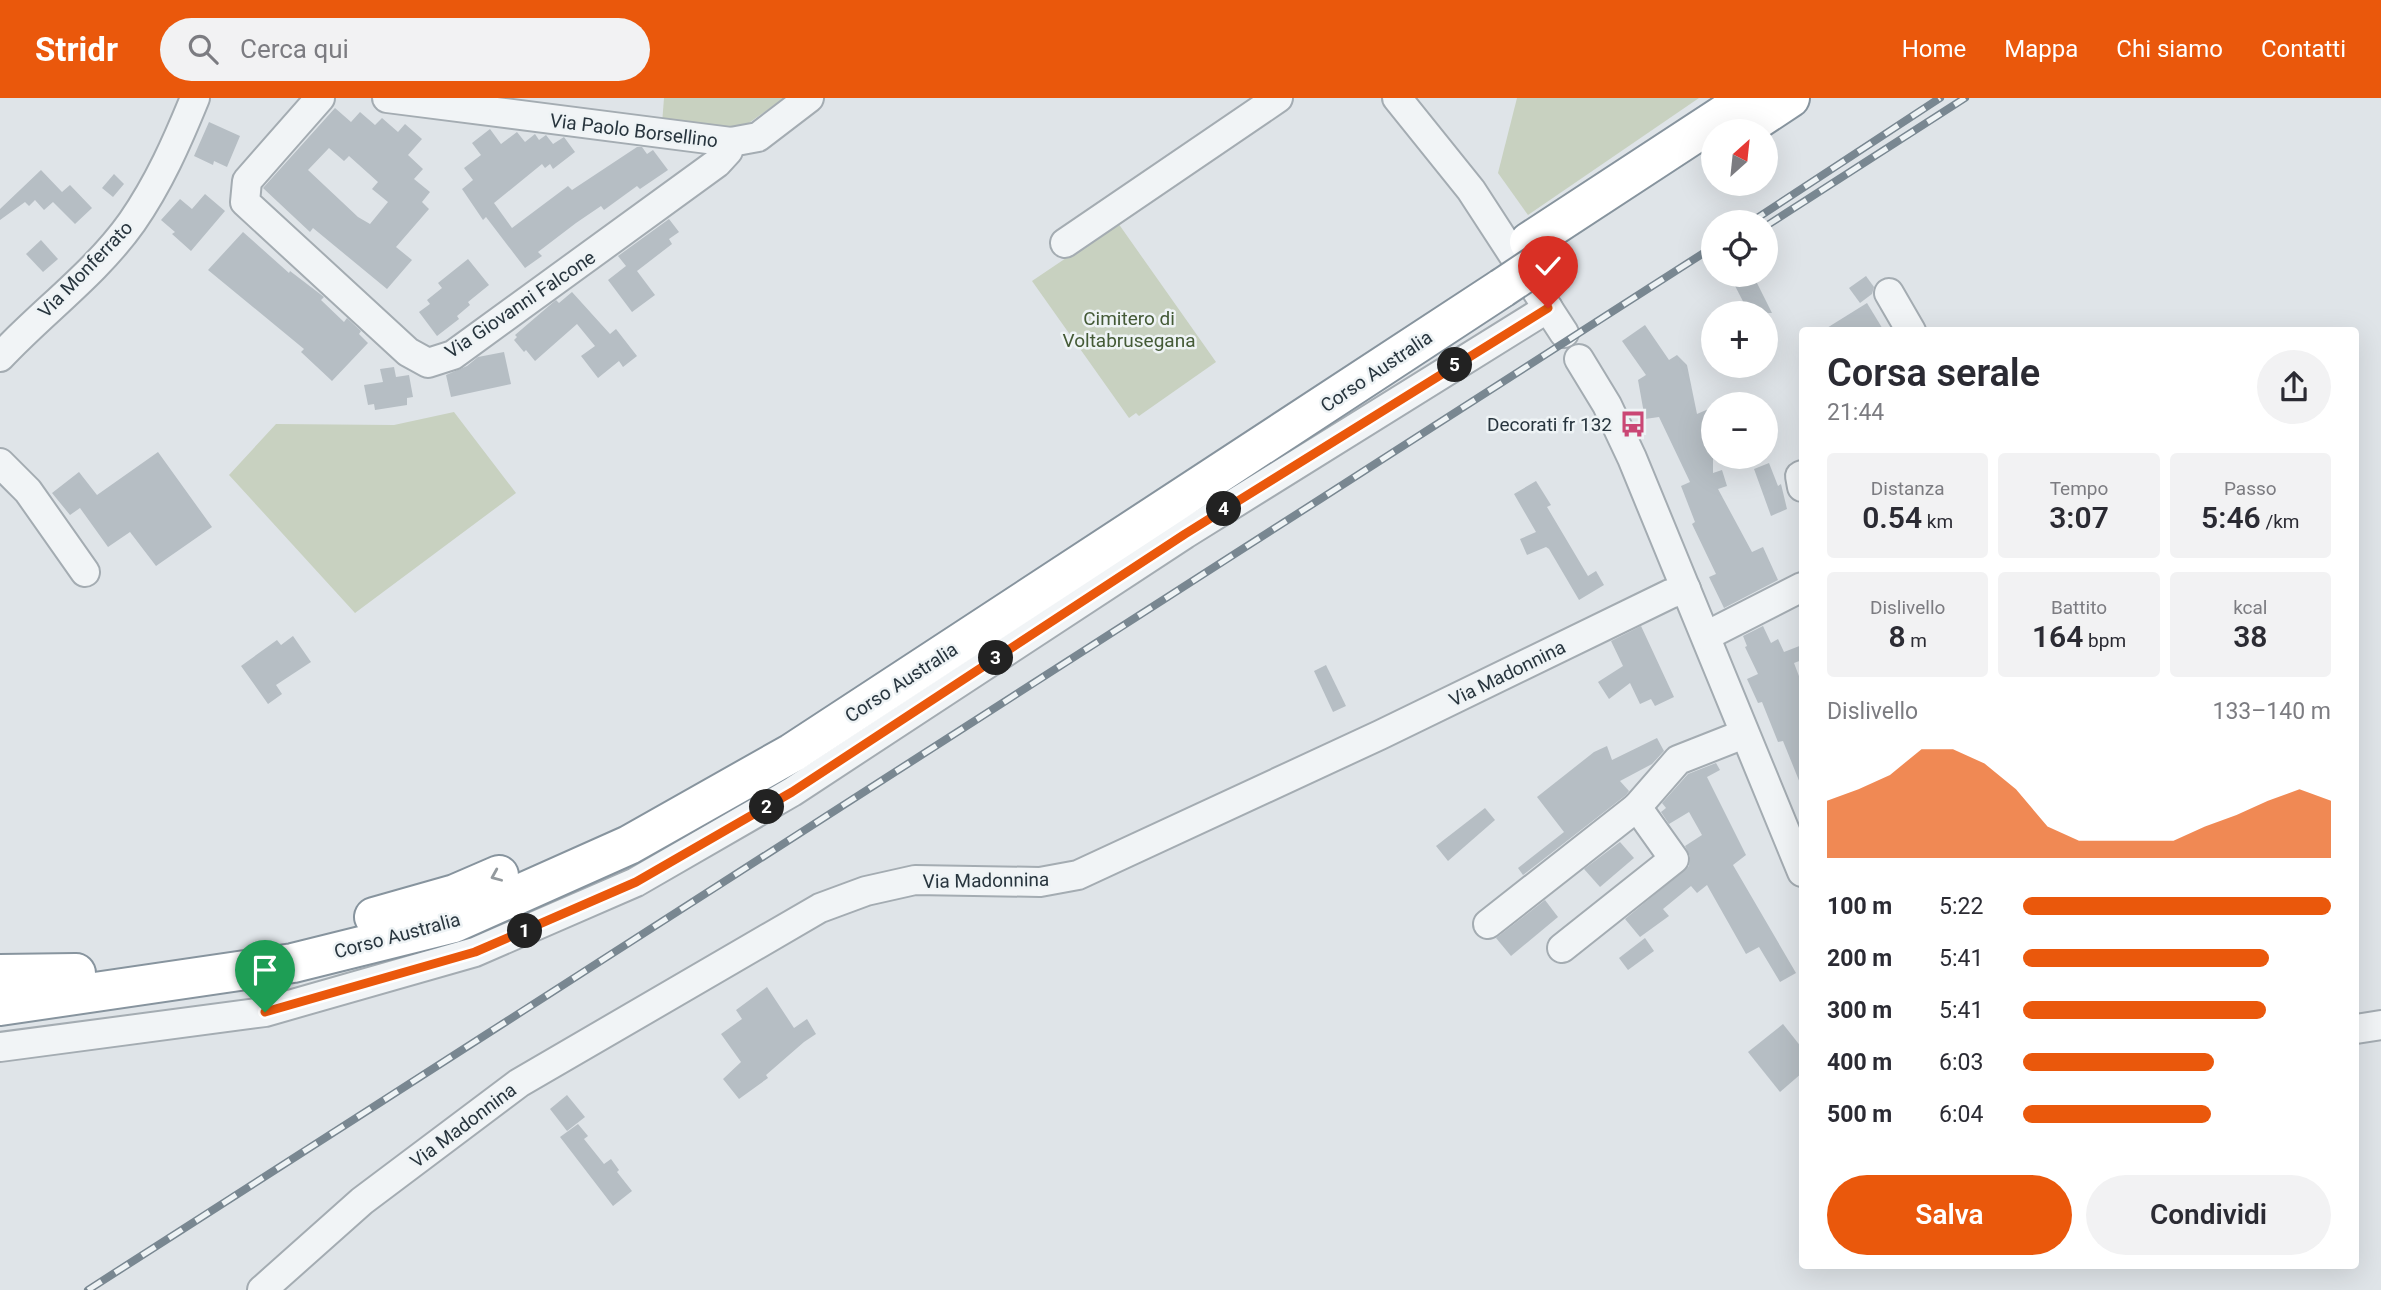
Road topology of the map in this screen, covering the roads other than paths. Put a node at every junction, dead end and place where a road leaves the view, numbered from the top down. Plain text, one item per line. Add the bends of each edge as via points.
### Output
1 (195, 98) edge
2 (320, 98) edge
3 (387, 98) edge
4 (809, 98) edge
5 (1278, 98) edge
6 (1397, 98) edge
7 (1749, 98) edge
8 (1790, 98) edge
9 (415, 100) edge
10 (1758, 119) edge
11 (731, 142) junction
12 (1701, 156) edge
13 (1065, 243) dead end
14 (1536, 251) junction
15 (1496, 279) junction
16 (1889, 293) dead end
17 (1548, 308) junction
18 (1909, 327) edge
19 (1564, 333) dead end
20 (0, 357) edge
21 (1579, 359) dead end
22 (0, 463) edge
23 (85, 572) dead end
24 (1686, 589) junction
25 (1799, 589) edge
26 (1706, 636) junction
27 (1744, 734) junction
28 (1637, 807) junction
29 (1794, 829) edge
30 (1799, 856) edge
31 (1488, 925) dead end
32 (1562, 948) dead end
33 (82, 973) junction
34 (0, 974) edge
35 (0, 982) edge
36 (0, 1006) edge
37 (2381, 1025) edge
38 (2359, 1029) edge
39 (0, 1047) edge
40 (262, 1290) edge

1 - 20 street, Via Monferrato via 173,153 131,224
2 - 11 street, Via Giovanni Falcone via 247,181 245,202 408,352 428,363 453,355 572,270 717,163
3 - 9 street
4 - 11 street via 758,137
5 - 13 street
6 - 17 street via 1471,190
7 - 14 highway, Corso Australia
8 - 10 highway
9 - 11 street, Via Paolo Borsellino
12 - 14 highway, Corso Australia
14 - 15 highway, Corso Australia, bridge
15 -> 33 highway, Corso Australia via 783,732 617,825 455,894 290,942
15 - 36 highway, Corso Australia via 792,753 629,845 454,923 293,962
16 - 18 street
17 - 19 street
17 - 39 street via 1185,534 792,792 636,882 475,952 265,1012
21 - 24 street via 1632,458
22 - 23 street via 28,491
24 - 26 street
24 - 40 street, Via Madonnina via 1078,875 1040,883 915,880 820,908 519,1083 362,1201
25 - 26 street
26 - 27 street
27 - 28 street via 1678,760
27 - 29 street
28 - 31 street
28 - 32 street via 1674,859
29 - 30 street
33 - 34 highway
33 - 35 highway
37 - 38 street

